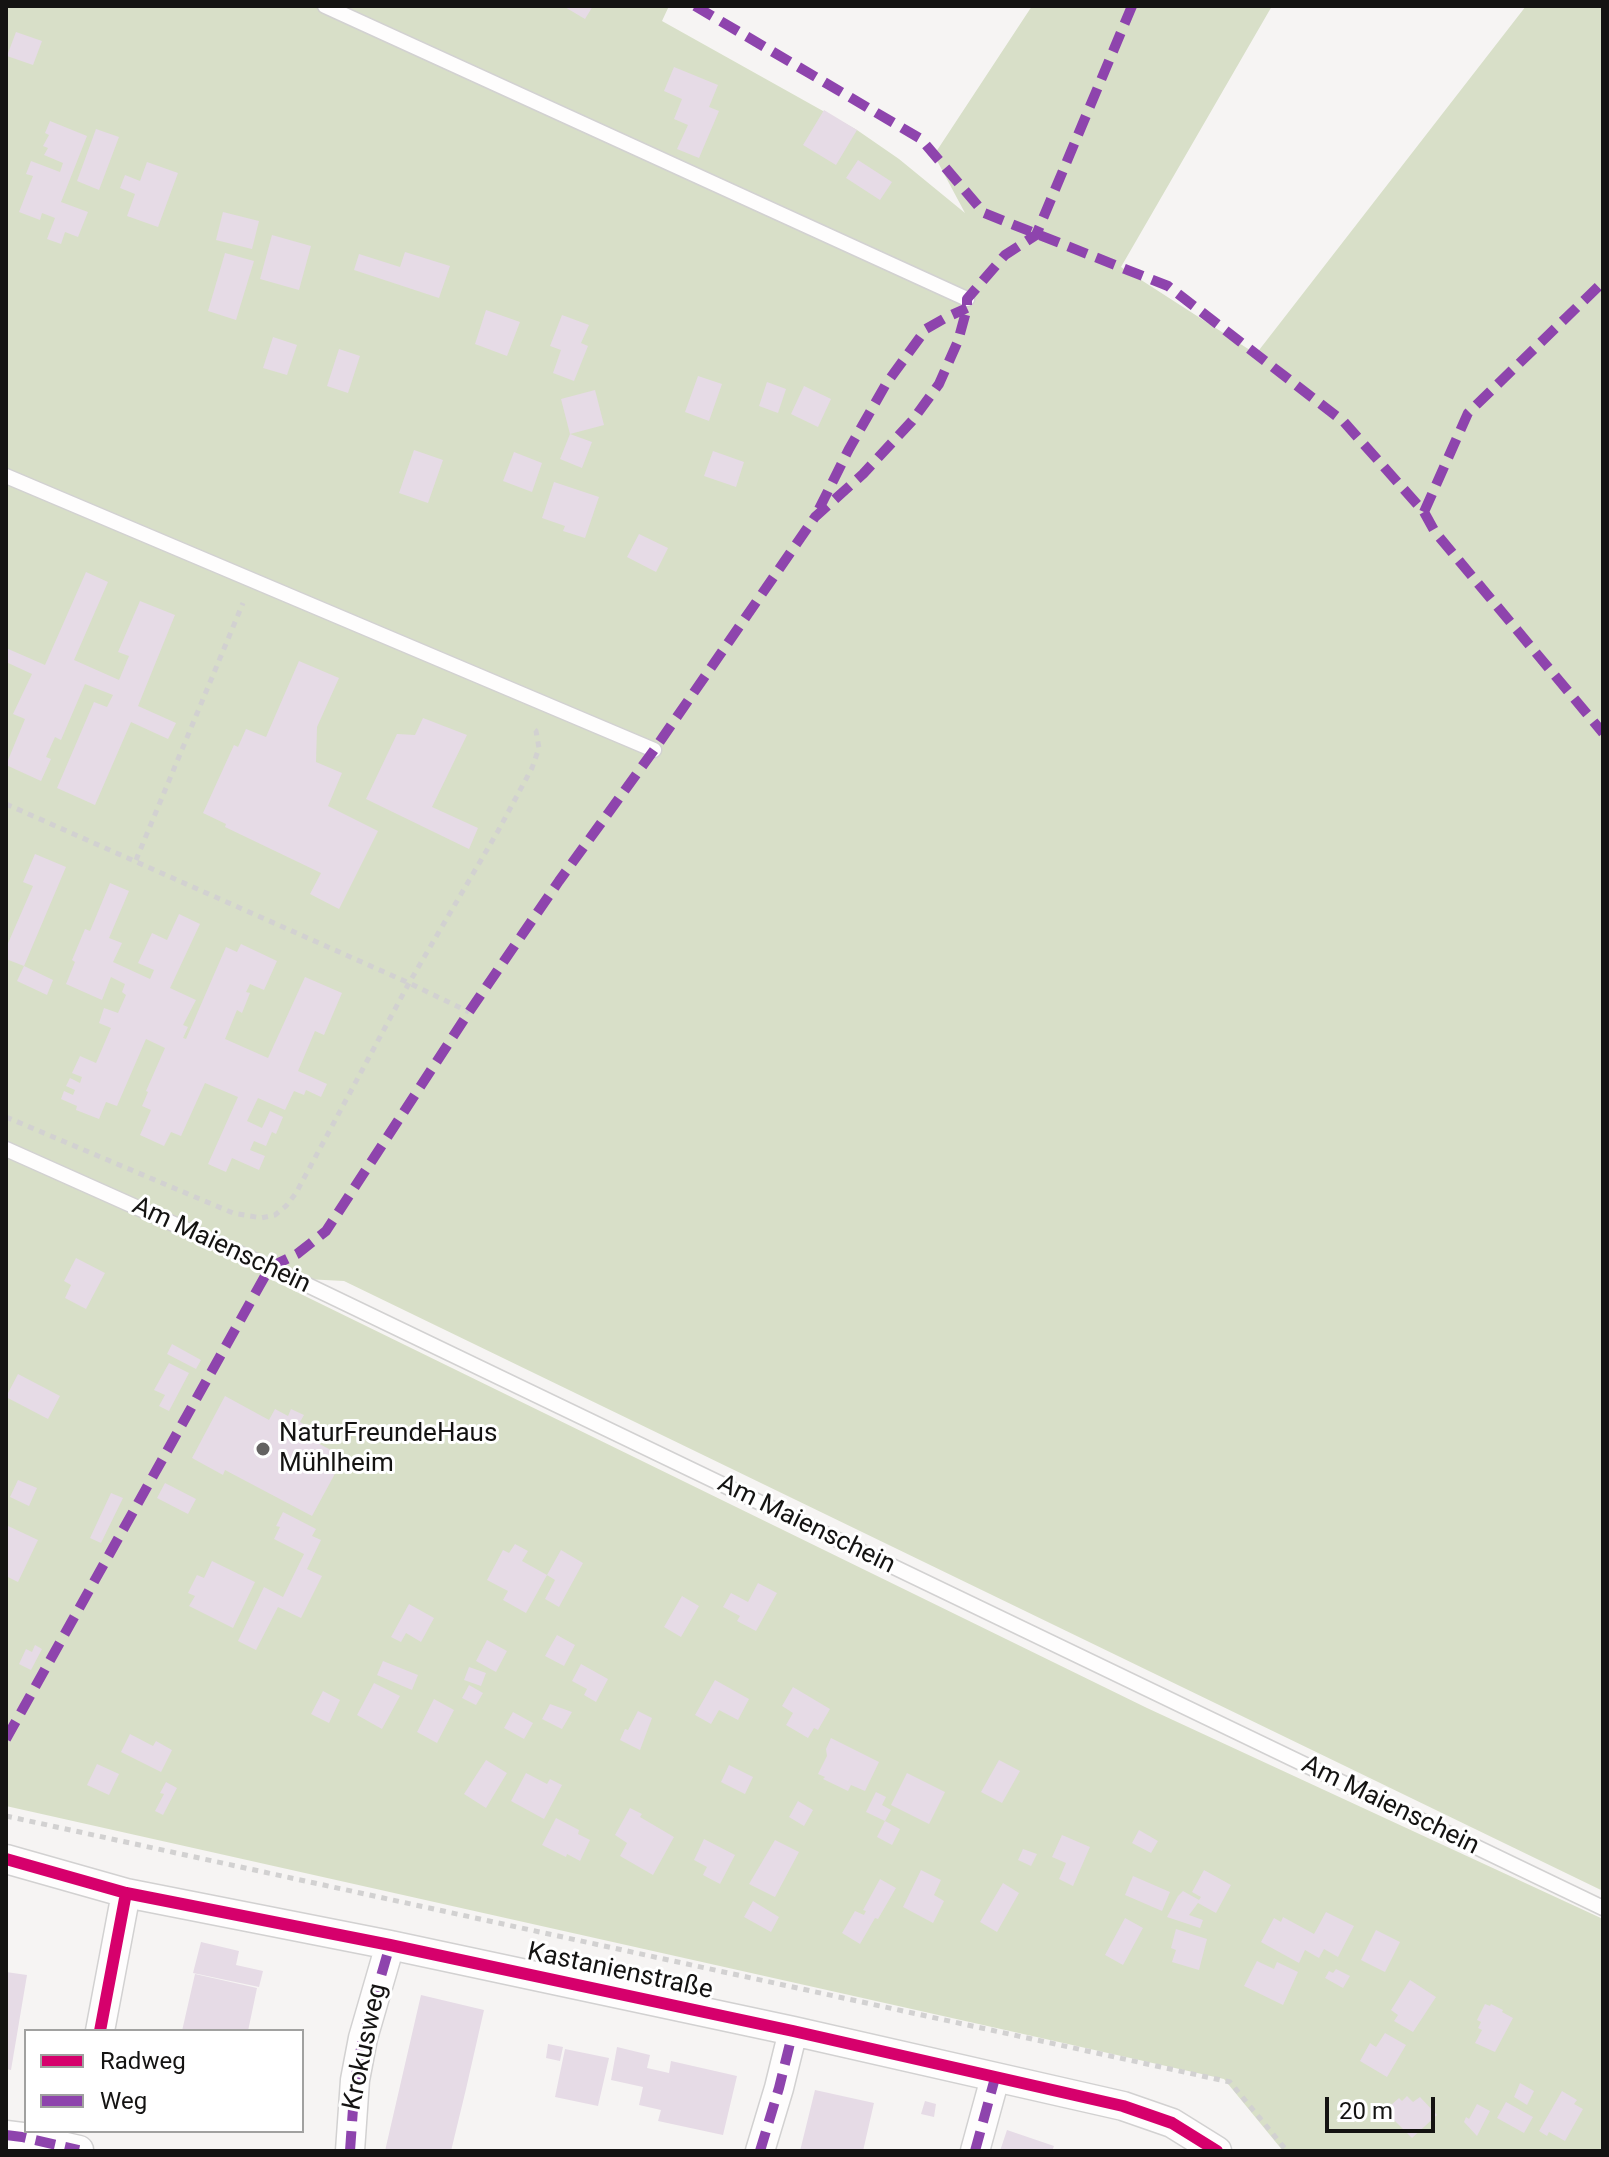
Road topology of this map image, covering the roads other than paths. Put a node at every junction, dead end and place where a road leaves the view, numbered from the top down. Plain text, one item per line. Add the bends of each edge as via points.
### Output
1 (325, 6) edge
2 (967, 299) dead end
3 (6, 476) edge
4 (654, 750) dead end
5 (6, 1149) edge
6 (6, 1859) edge
7 (126, 1893) junction
8 (1603, 1908) edge
9 (390, 1945) junction
10 (100, 2029) edge
11 (793, 2031) junction
12 (995, 2078) junction
13 (6, 2135) edge
14 (79, 2151) edge
15 (350, 2151) edge
16 (760, 2151) edge
17 (975, 2151) edge
18 (1217, 2151) edge

1 - 2 lane
3 - 4 lane
5 - 8 lane, Am Maienschein via 270,1267
6 - 7 street, Kastanienstraße
7 - 9 street, Kastanienstraße
7 - 10 street
9 - 11 street, Kastanienstraße
9 - 15 street, Krokusweg via 363,2038
11 - 12 street, Kastanienstraße
11 - 16 street
12 - 17 street
12 - 18 street, Kastanienstraße via 1151,2115
13 - 14 street

